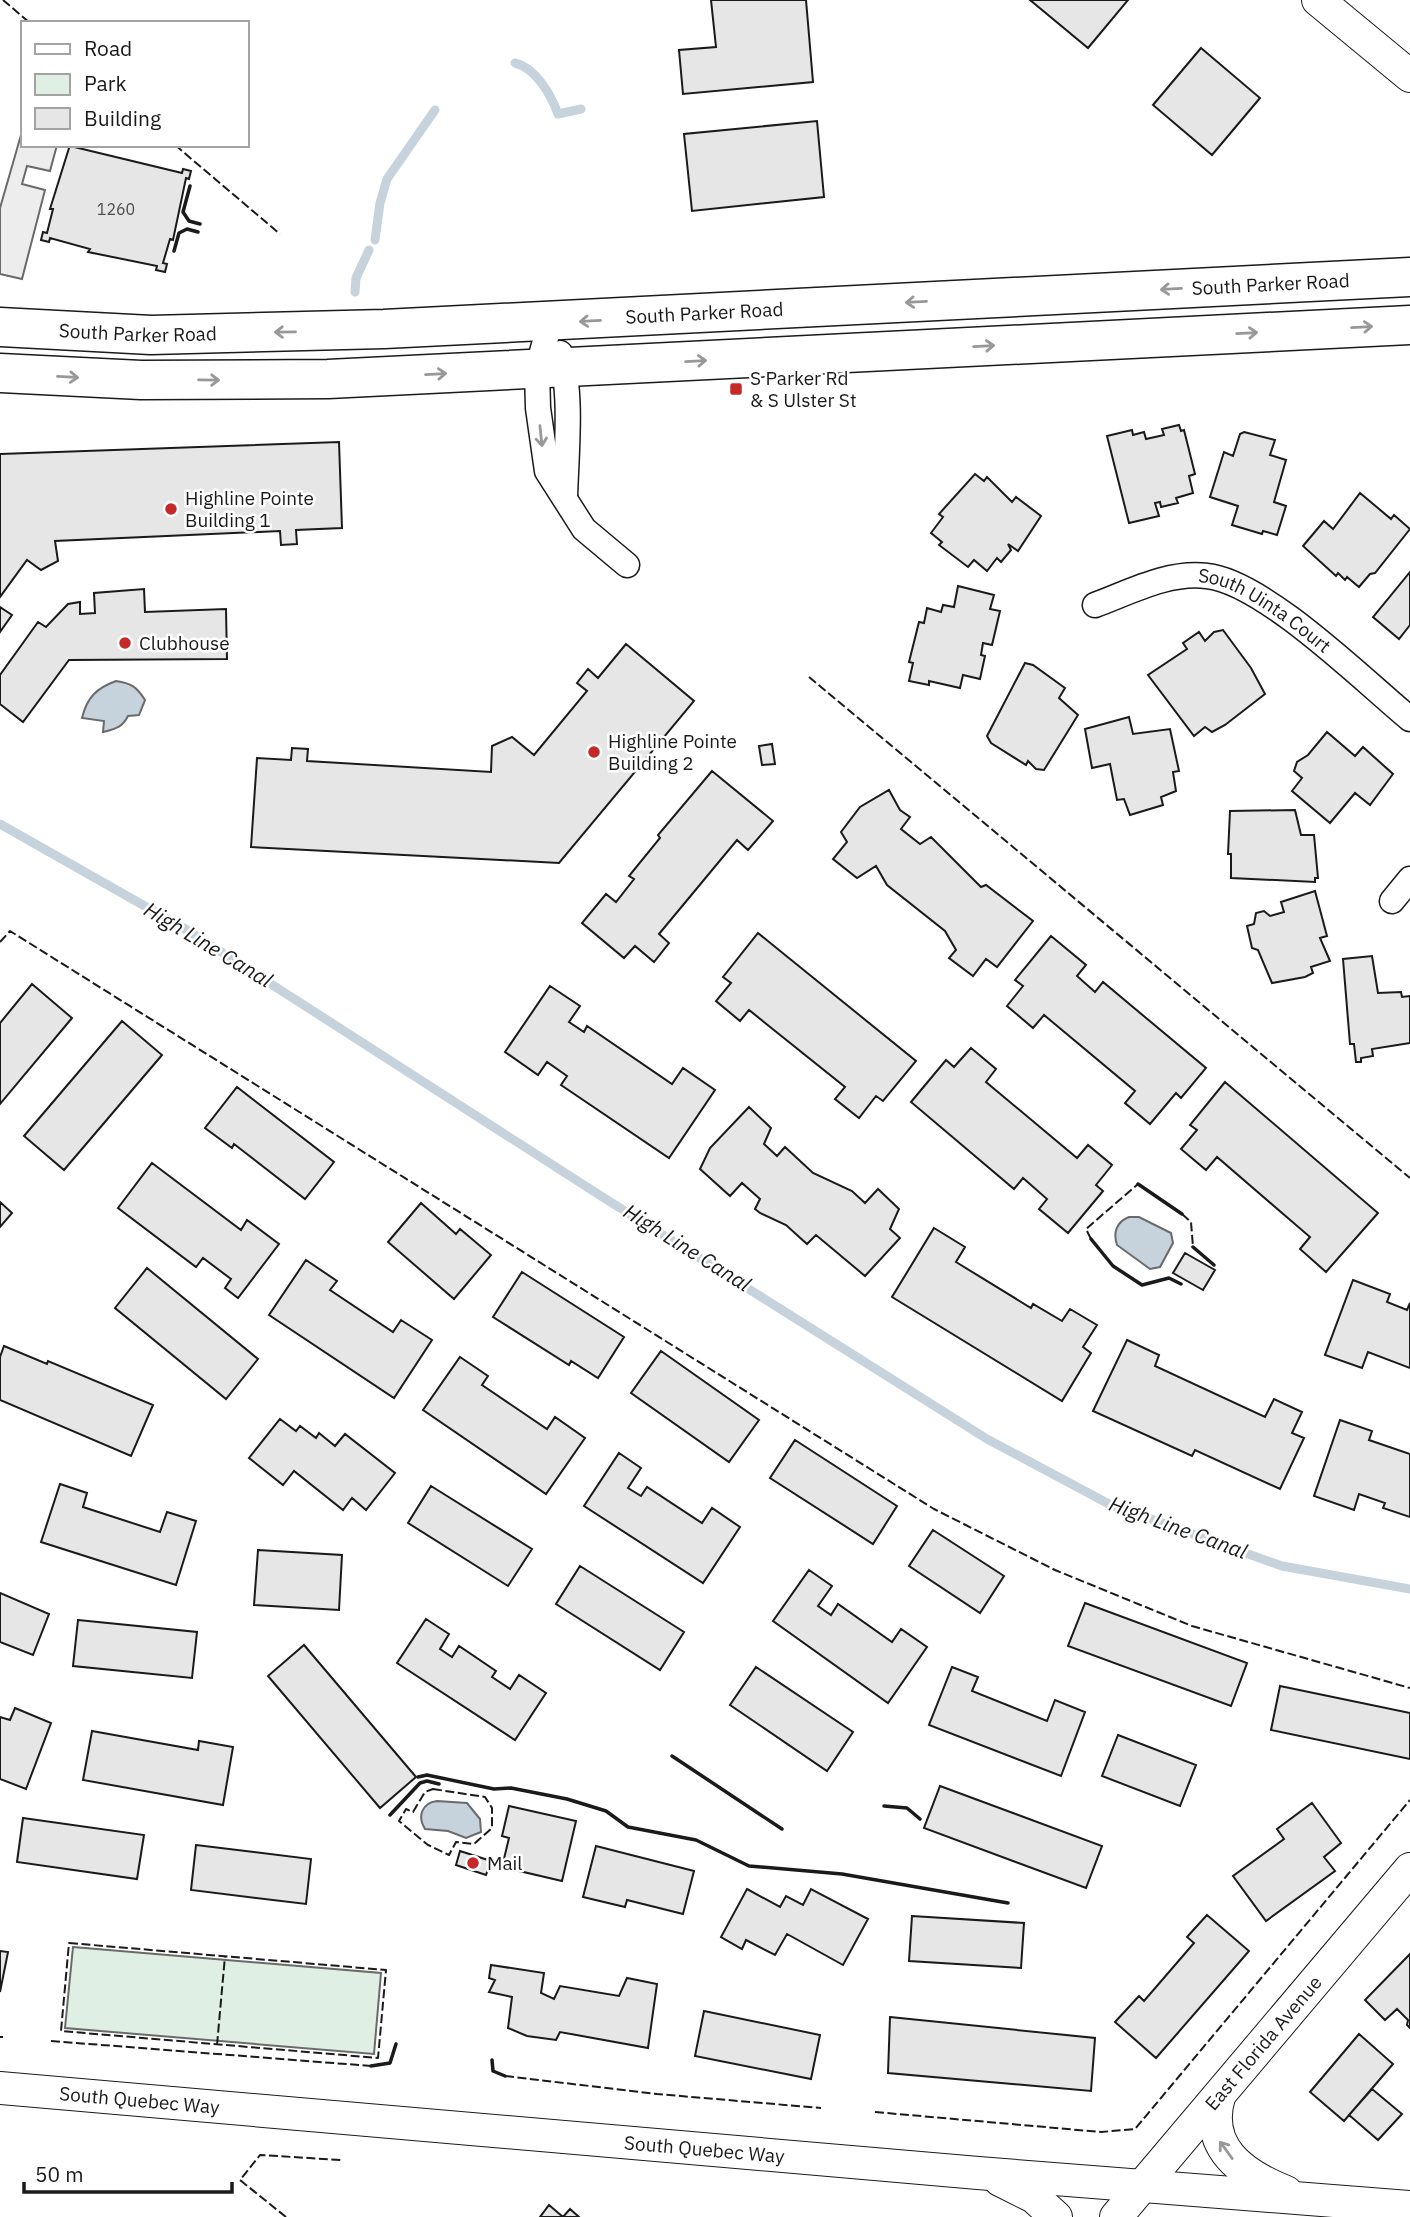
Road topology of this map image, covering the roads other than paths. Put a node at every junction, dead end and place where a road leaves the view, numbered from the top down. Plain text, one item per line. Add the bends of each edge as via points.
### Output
1 (1318, 0) edge
2 (1410, 76) edge
3 (1410, 277) edge
4 (550, 323) junction
5 (1410, 325) edge
6 (0, 327) edge
7 (551, 369) junction
8 (0, 373) edge
9 (627, 565) dead end
10 (1095, 605) dead end
11 (1410, 719) edge
12 (1410, 879) edge
13 (1392, 901) dead end
14 (1410, 1869) edge
15 (0, 2088) edge
16 (1219, 2097) junction
17 (978, 2173) junction
18 (1144, 2185) junction
19 (1303, 2198) junction
20 (1410, 2207) edge
21 (1056, 2217) edge
22 (1116, 2217) edge

1 - 2 street
3 -> 4 main road, South Parker Road
4 -> 6 main road, South Parker Road via 161,334
4 - 7 street
7 -> 5 main road
8 -> 7 main road via 254,381
7 - 9 street via 545,464 584,529
10 - 11 street, South Uinta Court via 1177,577 1208,576 1236,584 1283,613
12 - 13 street
14 - 16 street, East Florida Avenue
15 - 17 street, South Quebec Way
16 - 18 street, East Florida Avenue
19 -> 16 street via 1261,2180 1231,2158 1216,2135
17 - 18 street, South Quebec Way
17 - 21 street via 1020,2189
18 - 19 street, South Quebec Way
18 - 22 street, East Florida Avenue
19 - 20 street, South Quebec Way

